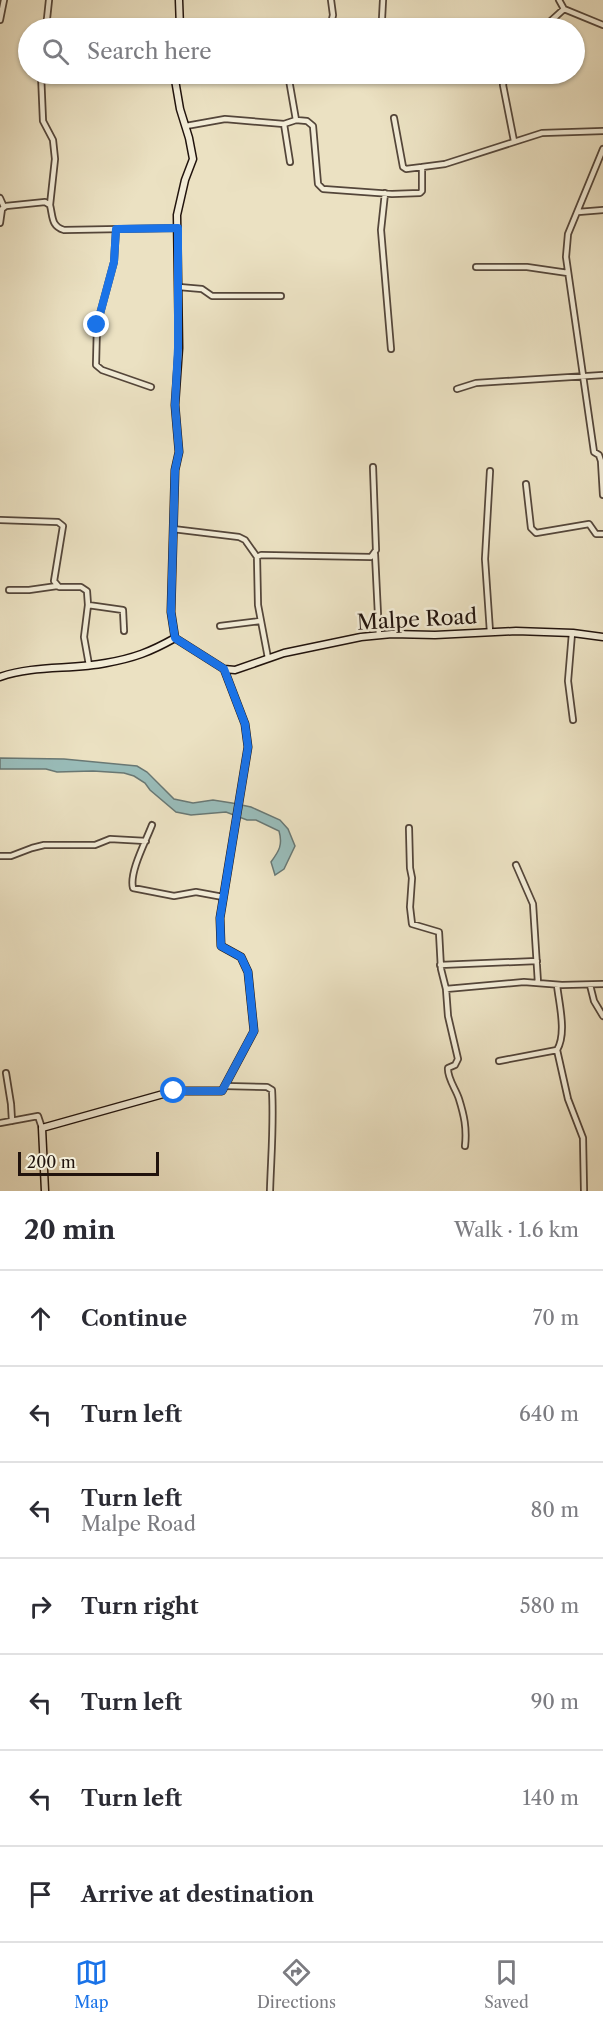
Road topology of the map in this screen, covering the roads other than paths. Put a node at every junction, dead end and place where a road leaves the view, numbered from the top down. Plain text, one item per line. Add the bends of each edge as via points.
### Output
1 (4, 0) edge
2 (49, 0) edge
3 (179, 0) edge
4 (331, 0) edge
5 (383, 0) edge
6 (559, 0) edge
7 (564, 9) junction
8 (47, 18) edge
9 (180, 18) edge
10 (332, 18) edge
11 (382, 18) edge
12 (554, 18) edge
13 (0, 20) edge
14 (603, 25) edge
15 (41, 84) edge
16 (176, 84) edge
17 (290, 84) edge
18 (503, 84) edge
19 (394, 118) dead end
20 (296, 120) junction
21 (284, 124) junction
22 (186, 126) junction
23 (603, 131) edge
24 (514, 141) junction
25 (603, 149) edge
26 (290, 162) dead end
27 (422, 167) junction
28 (385, 193) junction
29 (0, 198) edge
30 (50, 205) junction
31 (4, 207) junction
32 (603, 210) edge
33 (578, 212) junction
34 (0, 223) edge
35 (178, 228) junction
36 (116, 229) junction
37 (476, 267) dead end
38 (568, 273) junction
39 (179, 287) junction
40 (281, 296) dead end
41 (391, 349) dead end
42 (603, 375) edge
43 (582, 376) junction
44 (151, 387) dead end
45 (457, 388) dead end
46 (373, 467) dead end
47 (602, 468) edge
48 (490, 471) dead end
49 (526, 484) dead end
50 (603, 493) edge
51 (0, 520) edge
52 (173, 529) junction
53 (603, 534) edge
54 (375, 554) junction
55 (257, 558) junction
56 (57, 586) junction
57 (9, 590) dead end
58 (88, 605) junction
59 (260, 621) junction
60 (220, 626) dead end
61 (124, 631) dead end
62 (490, 632) junction
63 (572, 633) junction
64 (379, 635) junction
65 (603, 636) edge
66 (175, 638) junction
67 (268, 658) junction
68 (89, 665) junction
69 (224, 669) junction
70 (0, 677) edge
71 (573, 720) dead end
72 (152, 825) dead end
73 (409, 828) dead end
74 (146, 841) junction
75 (0, 856) edge
76 (516, 865) dead end
77 (223, 897) junction
78 (537, 961) junction
79 (440, 965) junction
80 (538, 983) junction
81 (603, 984) edge
82 (557, 985) junction
83 (590, 985) junction
84 (446, 989) junction
85 (603, 1016) edge
86 (557, 1050) junction
87 (498, 1061) dead end
88 (6, 1073) dead end
89 (225, 1086) junction
90 (12, 1121) junction
91 (0, 1123) edge
92 (42, 1128) junction
93 (465, 1146) dead end
94 (584, 1190) edge
95 (45, 1191) edge
96 (270, 1191) edge

1 - 13 street
2 - 8 street
3 - 9 street
4 - 10 street
5 - 11 street
6 - 7 street
7 - 12 street
7 - 14 street
15 - 30 street via 42,121 53,140 55,159
16 - 22 street
17 - 20 street
18 - 24 street
19 - 27 street via 403,166
20 - 21 street
20 - 28 street via 307,120 313,126 320,187
21 - 22 street via 225,119
21 - 26 street
22 - 35 street via 193,159 177,215
23 - 24 street via 548,131
24 - 27 street via 445,164
25 - 33 street
27 - 28 street via 420,193
28 - 41 street via 381,230
29 - 31 street
30 - 31 street via 45,202
30 - 36 street via 53,223 58,228
31 - 34 street
32 - 33 street
33 - 38 street via 568,234
35 - 36 street
35 - 39 street
36 - 44 street via 114,262 97,325 96,365
37 - 38 street via 527,267
38 - 43 street
39 - 40 street via 202,289 212,296
39 - 52 street via 175,405 179,452
42 - 43 street
43 - 45 street via 476,383
43 - 47 street via 594,452 599,454
46 - 54 street
47 - 50 street
48 - 62 street via 484,559
49 - 53 street via 531,528 536,533 589,524 596,534
51 - 56 street via 62,523 54,581
52 - 55 street via 239,537
52 - 66 street via 171,612
54 - 55 street
54 - 64 street
55 - 59 street
56 - 57 street
56 - 58 street via 84,588
58 - 61 street via 123,610
58 - 68 street via 84,637
59 - 60 street
59 - 67 street
62 - 63 street, Malpe Road
62 - 64 street, Malpe Road
63 - 65 street, Malpe Road
63 - 71 street via 568,681
64 - 67 street, Malpe Road
66 - 68 street via 147,653
66 - 69 street
67 - 69 street, Malpe Road via 235,670
68 - 70 street
69 - 77 street via 245,724 248,747
72 - 74 street
73 - 79 street via 411,922 439,932
74 - 75 street via 110,839 95,845 44,845
74 - 77 street via 133,888 174,896 196,892
76 - 78 street via 532,899
77 - 89 street via 221,946 241,957 248,972 254,1031
78 - 79 street
78 - 80 street
79 - 84 street
80 - 82 street
80 - 84 street
81 - 83 street
82 - 83 street
82 - 86 street via 561,1031
83 - 85 street
84 - 93 street via 458,1059 447,1073 466,1123
86 - 87 street
86 - 94 street via 568,1099 583,1138
88 - 90 street
89 - 92 street via 222,1091 174,1091
89 - 96 street via 272,1090
90 - 91 street
90 - 92 street via 39,1116
92 - 95 street

